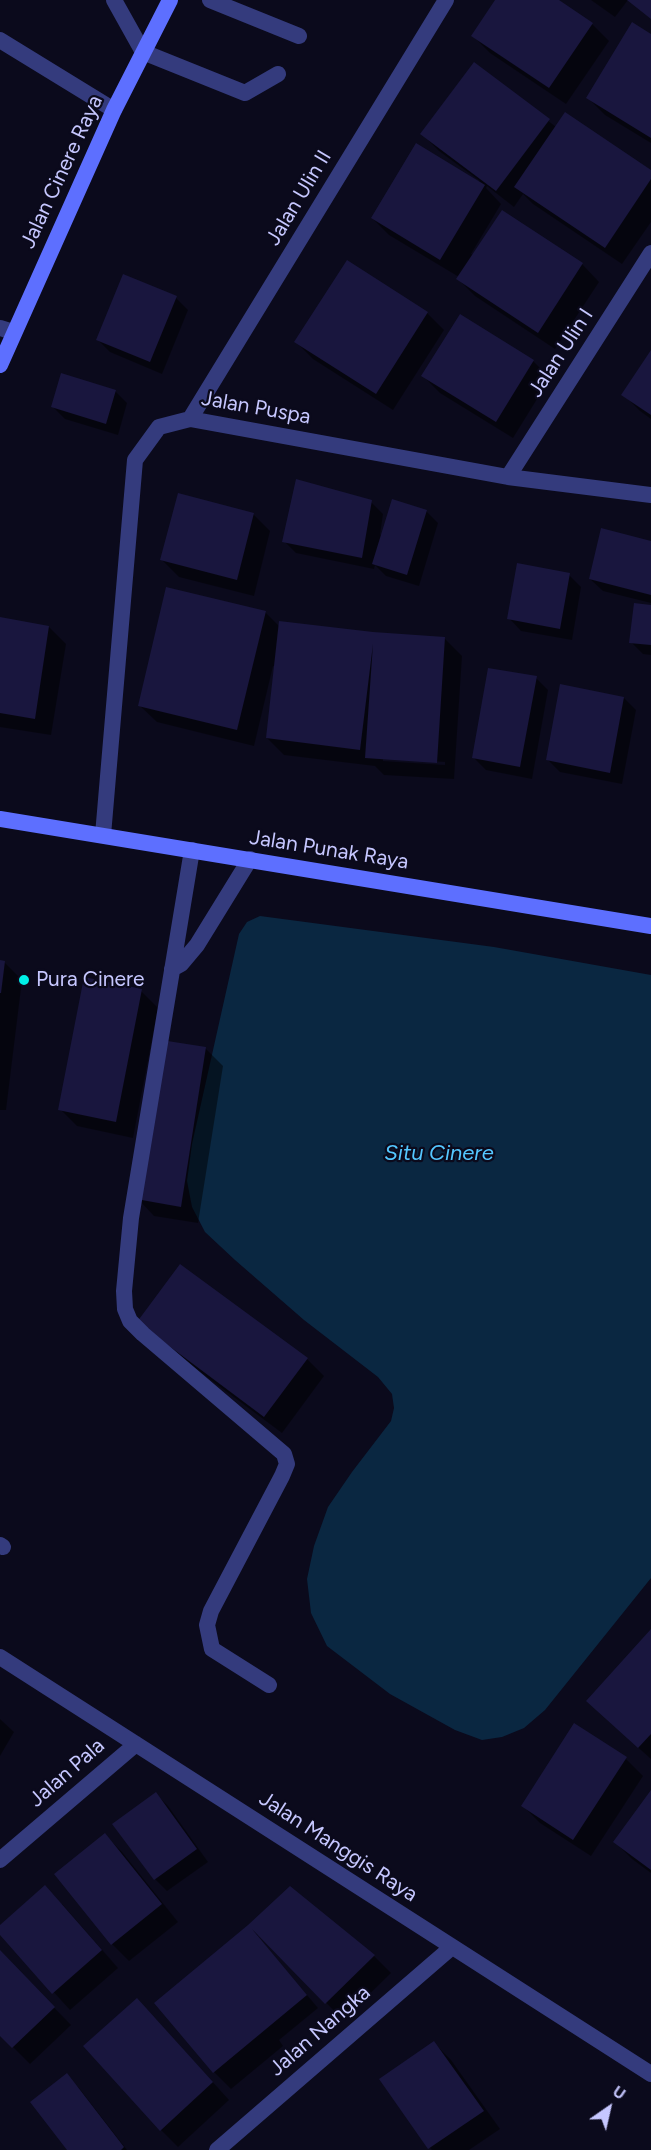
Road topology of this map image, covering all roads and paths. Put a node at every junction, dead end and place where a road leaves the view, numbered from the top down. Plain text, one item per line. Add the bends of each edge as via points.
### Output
1 (114, 0) edge
2 (170, 0) edge
3 (210, 0) edge
4 (446, 0) edge
5 (298, 36) dead end
6 (0, 40) edge
7 (143, 52) junction
8 (278, 74) dead end
9 (114, 110) junction
10 (651, 253) edge
11 (7, 330) edge
12 (0, 365) edge
13 (190, 419) junction
14 (508, 477) junction
15 (651, 495) edge
16 (0, 819) edge
17 (103, 835) junction
18 (192, 850) junction
19 (250, 860) junction
20 (651, 926) edge
21 (172, 969) junction
22 (0, 1657) edge
23 (269, 1684) dead end
24 (141, 1747) junction
25 (0, 1860) edge
26 (452, 1947) junction
27 (651, 2074) edge
28 (217, 2150) edge

1 - 7 street
2 - 7 main road, Jalan Cinere Raya
3 - 5 street
4 - 13 street, Jalan Ulin II
6 - 9 street
7 - 8 street via 245,93
7 - 9 main road, Jalan Cinere Raya
9 - 11 main road, Jalan Cinere Raya
10 - 14 street, Jalan Ulin I
11 - 12 main road, Jalan Cinere Raya
13 - 14 street, Jalan Puspa
13 - 17 street, Jalan Puspa via 159,427 135,460
14 - 15 street, Jalan Puspa
16 - 17 main road, Jalan Punak Raya
17 - 18 main road, Jalan Punak Raya
18 - 19 main road, Jalan Punak Raya
18 - 21 street
19 - 20 main road, Jalan Punak Raya
19 - 21 street via 196,945
21 - 23 street via 131,1218 125,1309 130,1322 143,1334 284,1454 287,1464 282,1476 207,1625 212,1649
22 - 24 street, Jalan Manggis Raya
24 - 25 street, Jalan Pala
24 - 26 street, Jalan Manggis Raya
26 - 27 street, Jalan Manggis Raya
26 - 28 street, Jalan Nangka

